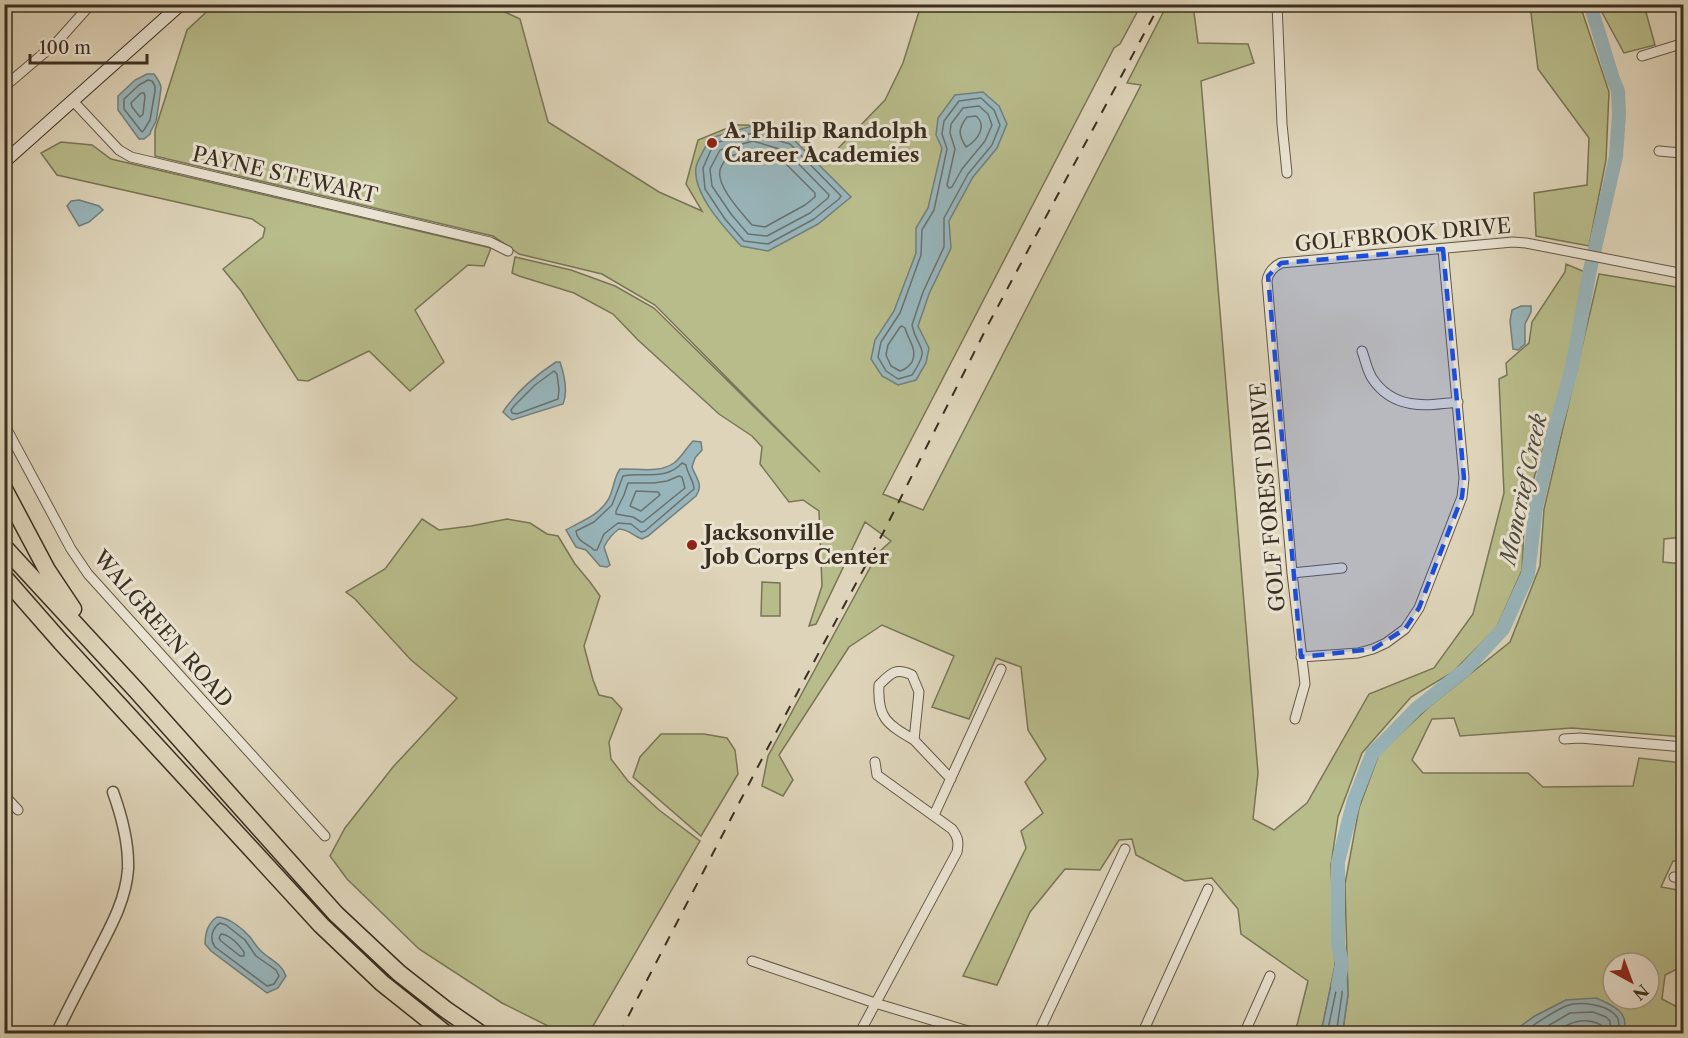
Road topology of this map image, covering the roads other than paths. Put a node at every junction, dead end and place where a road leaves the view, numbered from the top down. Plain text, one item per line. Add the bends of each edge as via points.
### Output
1 (91, 4) edge
2 (181, 4) edge
3 (1277, 4) edge
4 (1683, 44) edge
5 (1642, 57) dead end
6 (4, 87) edge
7 (73, 101) junction
8 (1659, 152) dead end
9 (1683, 155) edge
10 (4, 162) edge
11 (1287, 172) dead end
12 (1443, 249) junction
13 (508, 251) dead end
14 (1270, 271) joint
15 (1683, 274) edge
16 (1362, 351) dead end
17 (1458, 402) junction
18 (4, 424) edge
19 (4, 489) edge
20 (4, 548) edge
21 (1342, 568) dead end
22 (1292, 573) junction
23 (4, 577) edge
24 (4, 590) edge
25 (61, 642) junction
26 (1301, 657) junction
27 (1001, 669) dead end
28 (136, 690) junction
29 (1295, 719) dead end
30 (1564, 739) dead end
31 (914, 740) junction
32 (1683, 747) edge
33 (875, 762) dead end
34 (951, 779) junction
35 (113, 792) dead end
36 (4, 795) edge
37 (18, 810) dead end
38 (934, 815) junction
39 (326, 836) dead end
40 (1125, 849) dead end
41 (1208, 890) dead end
42 (752, 961) dead end
43 (1270, 976) dead end
44 (875, 1003) junction
45 (942, 1023) junction
46 (56, 1034) edge
47 (446, 1034) edge
48 (481, 1034) edge
49 (859, 1034) edge
50 (937, 1034) edge
51 (978, 1034) edge
52 (1038, 1034) edge
53 (1142, 1034) edge
54 (1244, 1034) edge

1 - 6 street via 57,42
2 - 7 main road
3 - 11 street
4 - 5 street
7 - 10 main road
7 - 13 street, PAYNE STEWART via 119,150 131,157 490,242
8 - 9 street
12 - 14 street, GOLFBROOK DRIVE via 1281,263
12 - 15 street, GOLFBROOK DRIVE via 1513,242
12 - 17 street
14 - 22 street, GOLF FOREST DRIVE via 1267,281
16 - 17 street via 1371,377 1390,396 1417,406
17 - 26 street via 1464,487 1413,619 1397,636 1373,649
18 - 39 street, WALGREEN ROAD via 88,574
19 - 28 highway via 69,605
20 - 28 highway
21 - 22 street
22 - 26 street, GOLF FOREST DRIVE
23 - 25 highway
24 - 25 highway
25 - 47 highway via 321,925 382,983
26 - 29 street, GOLF FOREST DRIVE via 1305,684
27 - 34 street
28 - 48 highway via 336,914 399,973
30 - 32 street
31 - 31 street via 887,722 878,704 879,685 896,671 912,675 919,692
31 - 34 street
33 - 38 street via 877,774
34 - 38 street
35 - 46 street via 127,840 126,886 115,918
36 - 37 street
38 - 44 street via 957,836 957,852
40 - 52 street
41 - 53 street
42 - 44 street
43 - 54 street
44 - 45 street
44 - 49 street
45 - 50 street
45 - 51 street

